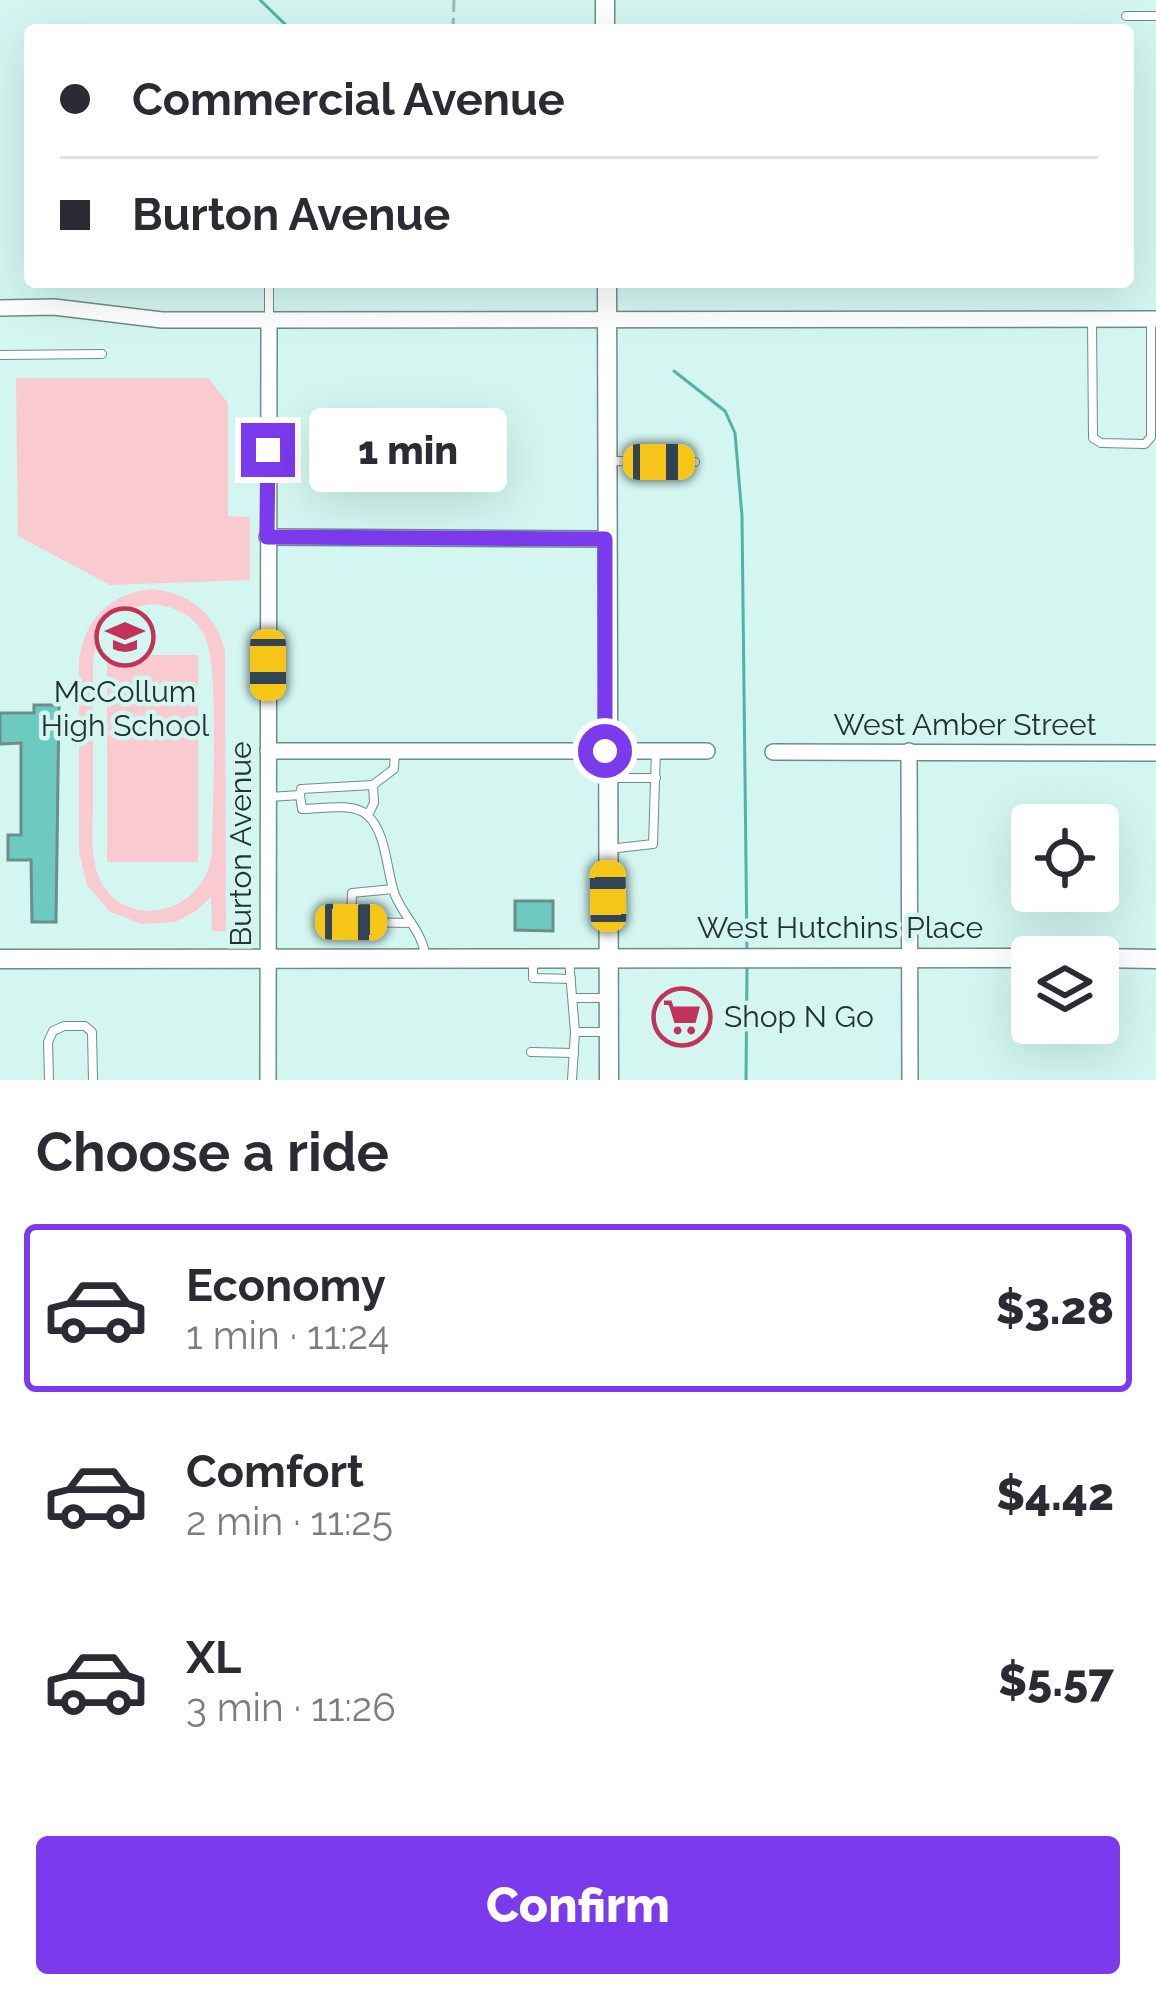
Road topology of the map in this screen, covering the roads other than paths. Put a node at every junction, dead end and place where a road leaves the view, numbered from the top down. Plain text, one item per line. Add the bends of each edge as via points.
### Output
1 (1126, 16) dead end
2 (1156, 16) edge
3 (269, 288) edge
4 (607, 288) edge
5 (0, 308) edge
6 (607, 318) junction
7 (1092, 319) junction
8 (1154, 319) edge
9 (268, 320) junction
10 (102, 354) dead end
11 (0, 355) edge
12 (606, 461) junction
13 (695, 462) dead end
14 (267, 537) junction
15 (605, 539) junction
16 (268, 751) junction
17 (394, 751) junction
18 (605, 751) junction
19 (656, 751) junction
20 (706, 751) dead end
21 (909, 751) junction
22 (773, 752) dead end
23 (1156, 753) edge
24 (606, 778) junction
25 (656, 778) junction
26 (373, 785) junction
27 (300, 795) junction
28 (268, 797) junction
29 (368, 815) junction
30 (607, 849) junction
31 (393, 889) junction
32 (411, 922) junction
33 (268, 958) junction
34 (426, 958) junction
35 (532, 958) junction
36 (569, 958) junction
37 (609, 958) junction
38 (907, 958) junction
39 (1011, 958) edge
40 (1119, 958) edge
41 (1156, 958) edge
42 (0, 959) edge
43 (571, 979) junction
44 (572, 998) junction
45 (609, 998) junction
46 (575, 1032) junction
47 (609, 1032) junction
48 (531, 1052) dead end
49 (574, 1053) junction
50 (49, 1080) edge
51 (94, 1080) edge
52 (268, 1080) edge
53 (572, 1080) edge
54 (609, 1080) edge
55 (910, 1080) edge

1 - 2 lane
3 - 9 lane
4 - 6 street
5 - 9 street
6 - 7 street
6 - 9 street
6 - 12 street
7 - 8 street
7 - 8 lane via 1093,438 1102,443 1151,437
9 - 14 street, Burton Avenue
10 - 11 lane
12 - 13 lane
12 - 15 street
14 - 15 street
14 - 16 street, Burton Avenue
15 - 18 street
16 - 17 street
16 - 28 street, Burton Avenue
17 - 18 street
17 - 26 lane via 394,769
18 - 19 street
18 - 24 street
19 - 20 street
19 - 25 lane
21 - 22 street, West Amber Street
21 - 23 street, West Amber Street
21 - 38 street
24 - 25 lane
24 - 30 street
25 - 30 lane via 653,844
26 - 27 lane
26 - 29 lane
27 - 28 lane
27 - 29 lane via 302,809
28 - 33 street, Burton Avenue
29 - 31 lane
30 - 37 street
31 - 32 lane
31 - 32 lane via 352,893 351,922
32 - 34 lane
33 - 34 street, West Hutchins Place
33 - 42 street, West Hutchins Place
33 - 52 street, Burton Avenue
34 - 35 street, West Hutchins Place
35 - 36 street, West Hutchins Place
35 - 43 lane via 533,977
36 - 37 street, West Hutchins Place
36 - 43 lane
37 - 38 street, West Hutchins Place
37 - 45 street
38 - 39 street, West Hutchins Place
38 - 55 street
40 - 41 street
43 - 44 lane
44 - 45 lane
44 - 46 lane
45 - 47 street
46 - 47 lane
46 - 49 lane
47 - 54 street
48 - 49 lane
49 - 53 lane
50 - 51 lane via 48,1042 64,1026 92,1032

